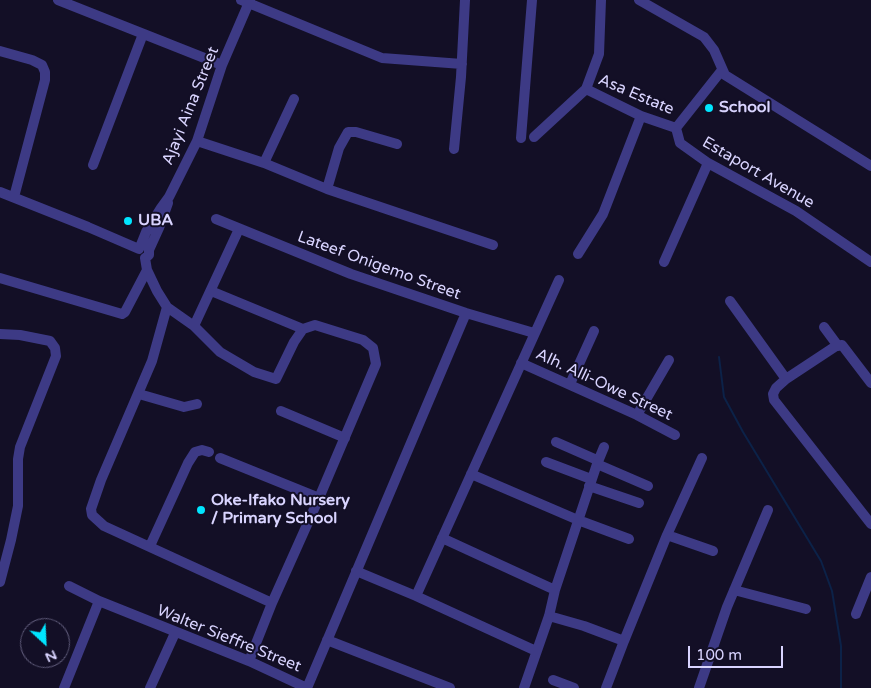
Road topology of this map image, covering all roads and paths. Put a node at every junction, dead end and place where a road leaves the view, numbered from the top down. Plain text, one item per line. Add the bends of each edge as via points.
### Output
1 (58, 0) edge
2 (465, 0) edge
3 (532, 0) edge
4 (601, 0) edge
5 (639, 0) edge
6 (246, 1) edge
7 (144, 34) junction
8 (0, 51) edge
9 (462, 64) junction
10 (222, 65) junction
11 (722, 70) junction
12 (586, 89) junction
13 (294, 99) dead end
14 (641, 116) junction
15 (676, 128) junction
16 (534, 137) dead end
17 (521, 138) dead end
18 (197, 141) junction
19 (397, 144) dead end
20 (454, 149) dead end
21 (264, 163) junction
22 (708, 163) junction
23 (93, 165) dead end
24 (871, 166) edge
25 (327, 189) junction
26 (0, 192) edge
27 (14, 197) junction
28 (216, 219) dead end
29 (238, 229) junction
30 (494, 245) dead end
31 (143, 251) junction
32 (578, 254) dead end
33 (664, 262) dead end
34 (871, 262) edge
35 (147, 270) junction
36 (0, 278) edge
37 (559, 280) dead end
38 (211, 291) junction
39 (730, 301) dead end
40 (167, 307) junction
41 (466, 313) junction
42 (194, 326) junction
43 (824, 327) dead end
44 (303, 329) junction
45 (594, 331) dead end
46 (534, 333) junction
47 (0, 334) edge
48 (838, 346) junction
49 (668, 360) dead end
50 (521, 363) junction
51 (786, 378) junction
52 (871, 383) edge
53 (570, 384) junction
54 (139, 394) junction
55 (197, 404) dead end
56 (281, 411) dead end
57 (637, 415) junction
58 (674, 435) dead end
59 (345, 438) junction
60 (556, 442) dead end
61 (604, 446) dead end
62 (209, 452) dead end
63 (220, 458) dead end
64 (702, 458) dead end
65 (546, 462) dead end
66 (597, 462) junction
67 (471, 474) junction
68 (590, 482) junction
69 (648, 486) dead end
70 (319, 498) junction
71 (639, 503) dead end
72 (768, 510) dead end
73 (578, 520) junction
74 (871, 524) edge
75 (667, 535) junction
76 (442, 538) junction
77 (629, 539) dead end
78 (150, 546) junction
79 (713, 550) dead end
80 (356, 571) junction
81 (871, 577) edge
82 (0, 582) edge
83 (69, 586) dead end
84 (554, 590) junction
85 (734, 590) junction
86 (416, 596) junction
87 (99, 601) junction
88 (272, 602) junction
89 (806, 609) dead end
90 (856, 614) dead end
91 (549, 616) junction
92 (175, 633) junction
93 (327, 640) junction
94 (624, 640) junction
95 (536, 651) junction
96 (248, 661) junction
97 (553, 680) dead end
98 (64, 688) edge
99 (150, 688) edge
100 (307, 688) edge
101 (450, 688) edge
102 (524, 688) edge
103 (574, 688) edge
104 (606, 688) edge
105 (699, 688) edge

1 - 7 street
2 - 9 street
3 - 17 street
4 - 12 street, Asa Estate via 599,54
5 - 11 street via 704,37 714,50
6 - 9 street via 382,58
6 - 10 street, Ajayi Aina Street
7 - 10 street
7 - 23 street
8 - 27 street via 32,60 42,65 45,72
9 - 20 street
10 - 18 street, Ajayi Aina Street
11 - 15 street
11 - 24 street via 787,115
12 - 14 street, Asa Estate
12 - 16 street
13 - 21 street
14 - 15 street, Asa Estate
14 - 32 street via 603,214
15 - 22 street, Estaport Avenue via 680,143
18 - 21 street
18 - 31 street, Ajayi Aina Street via 169,197 162,222
19 - 25 street via 348,132 339,148
21 - 25 street
22 - 33 street
22 - 34 street, Estaport Avenue via 796,211
25 - 30 street
26 - 27 street
27 - 31 street
28 - 29 street, Lateef Onigemo Street
29 - 38 street
29 - 41 street, Lateef Onigemo Street via 351,274
31 - 35 street
35 - 36 street via 122,314
35 - 40 street
37 - 46 street
38 - 42 street
38 - 44 street
39 - 51 street
40 - 42 street
40 - 54 street
41 - 46 street, Lateef Onigemo Street
41 - 80 street, Walter Sieffre Street
42 - 44 street via 220,352 254,372 276,379
43 - 48 street
44 - 59 street via 315,326 331,329 363,340 373,348 376,364
45 - 53 street
46 - 50 street
47 - 82 street via 50,341 56,348 56,356 20,447 18,506
48 - 51 street
48 - 52 street via 842,346
49 - 57 street
50 - 53 street, Alh. Alli-Owe Street
50 - 67 street
51 - 74 street via 776,388 774,400
53 - 57 street, Alh. Alli-Owe Street
54 - 55 street via 184,407
54 - 78 street via 91,509 95,519 104,526
56 - 59 street
57 - 58 street, Alh. Alli-Owe Street
59 - 70 street
60 - 66 street
61 - 66 street
62 - 78 street via 195,452 188,463
63 - 70 street
64 - 75 street
65 - 68 street
66 - 68 street
66 - 69 street
67 - 73 street
67 - 76 street
68 - 71 street
68 - 73 street
70 - 88 street
72 - 85 street
73 - 77 street
73 - 84 street
75 - 79 street
75 - 94 street
76 - 84 street
76 - 86 street
78 - 88 street
80 - 86 street
80 - 93 street, Walter Sieffre Street
81 - 90 street
83 - 87 street, Walter Sieffre Street
84 - 91 street
85 - 89 street
85 - 105 street
86 - 95 street
87 - 92 street, Walter Sieffre Street
87 - 98 street
88 - 96 street
91 - 94 street
91 - 95 street
92 - 96 street, Walter Sieffre Street
92 - 99 street
93 - 100 street, Walter Sieffre Street
93 - 101 street
94 - 104 street
95 - 102 street
96 - 100 street, Walter Sieffre Street
97 - 103 street

